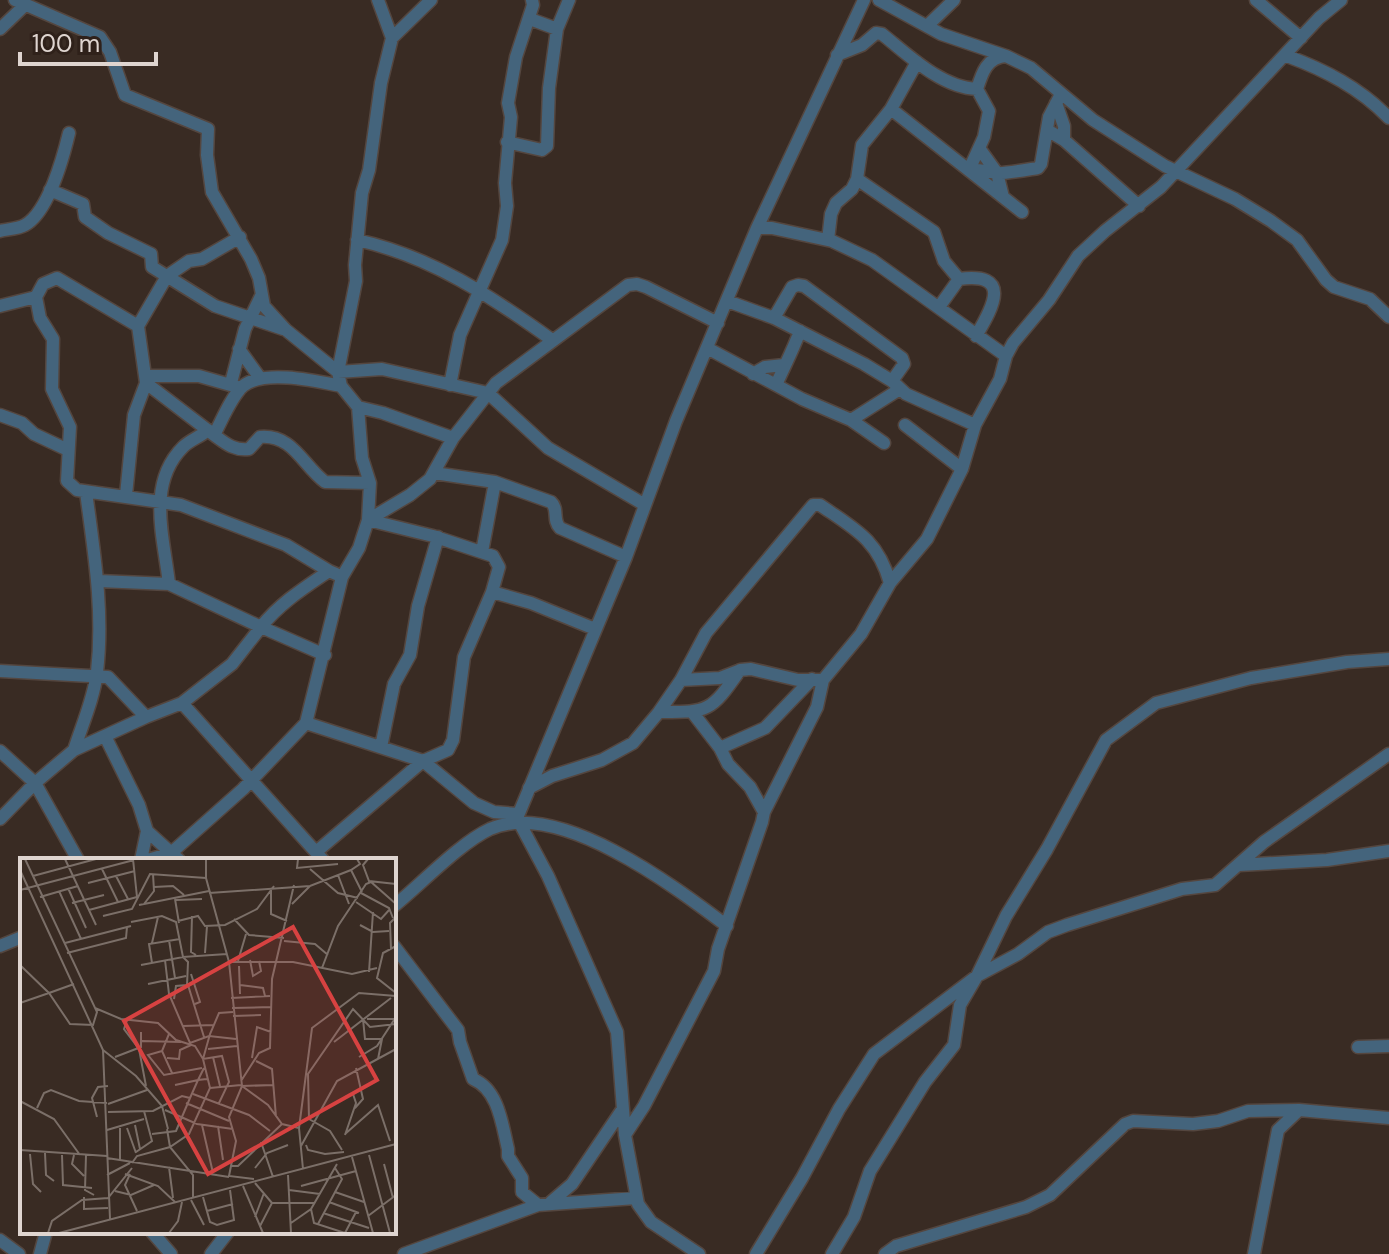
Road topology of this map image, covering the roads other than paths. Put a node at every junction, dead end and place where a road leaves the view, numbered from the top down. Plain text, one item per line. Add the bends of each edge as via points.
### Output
1 (378, 0) edge
2 (431, 0) edge
3 (532, 0) edge
4 (569, 0) edge
5 (864, 0) edge
6 (879, 0) edge
7 (954, 0) edge
8 (1256, 0) edge
9 (1341, 0) edge
10 (20, 2) edge
11 (530, 19) junction
12 (927, 26) junction
13 (0, 29) edge
14 (557, 29) junction
15 (392, 38) junction
16 (1301, 38) junction
17 (837, 55) junction
18 (1006, 56) junction
19 (1287, 56) junction
20 (917, 62) junction
21 (977, 89) junction
22 (1059, 98) junction
23 (891, 109) junction
24 (1389, 118) edge
25 (1047, 130) junction
26 (69, 133) dead end
27 (1064, 140) junction
28 (507, 142) junction
29 (979, 148) junction
30 (969, 170) junction
31 (1175, 170) junction
32 (997, 173) junction
33 (857, 179) junction
34 (50, 190) junction
35 (1003, 197) junction
36 (1139, 206) junction
37 (1022, 212) dead end
38 (830, 221) junction
39 (757, 228) junction
40 (0, 231) edge
41 (808, 236) junction
42 (240, 237) junction
43 (357, 240) junction
44 (828, 240) junction
45 (167, 276) junction
46 (959, 279) junction
47 (479, 290) junction
48 (261, 296) junction
49 (36, 297) junction
50 (727, 301) junction
51 (0, 306) edge
52 (939, 307) junction
53 (1389, 317) edge
54 (774, 318) junction
55 (250, 319) junction
56 (718, 323) junction
57 (138, 326) junction
58 (286, 330) junction
59 (800, 331) junction
60 (976, 336) junction
61 (552, 340) junction
62 (707, 348) junction
63 (239, 349) junction
64 (1006, 356) junction
65 (784, 365) junction
66 (753, 374) junction
67 (260, 378) junction
68 (145, 379) junction
69 (340, 379) junction
70 (450, 385) junction
71 (776, 385) junction
72 (896, 385) junction
73 (236, 386) junction
74 (488, 393) junction
75 (358, 407) junction
76 (0, 415) edge
77 (851, 420) junction
78 (905, 425) dead end
79 (975, 425) junction
80 (211, 433) junction
81 (453, 438) junction
82 (884, 443) dead end
83 (68, 450) junction
84 (962, 469) junction
85 (434, 473) junction
86 (495, 482) junction
87 (370, 483) junction
88 (86, 492) junction
89 (126, 495) junction
90 (160, 500) junction
91 (645, 505) junction
92 (368, 520) junction
93 (438, 537) junction
94 (482, 552) junction
95 (626, 557) junction
96 (329, 571) junction
97 (342, 577) junction
98 (99, 581) junction
99 (890, 583) junction
100 (169, 584) junction
101 (492, 592) junction
102 (261, 627) junction
103 (595, 629) junction
104 (325, 655) junction
105 (1389, 659) edge
106 (740, 670) junction
107 (0, 671) edge
108 (97, 675) junction
109 (681, 680) junction
110 (818, 680) junction
111 (182, 703) junction
112 (659, 712) junction
113 (693, 713) junction
114 (146, 717) junction
115 (306, 723) junction
116 (105, 736) junction
117 (381, 747) junction
118 (720, 748) junction
119 (74, 750) junction
120 (0, 751) edge
121 (1389, 754) edge
122 (423, 761) junction
123 (252, 778) junction
124 (35, 783) junction
125 (529, 788) junction
126 (764, 812) junction
127 (518, 818) junction
128 (0, 819) edge
129 (147, 831) junction
130 (1389, 851) edge
131 (319, 856) edge
132 (175, 857) edge
133 (77, 858) edge
134 (141, 858) edge
135 (1239, 865) junction
136 (396, 904) edge
137 (727, 926) junction
138 (20, 938) edge
139 (0, 946) edge
140 (396, 949) edge
141 (977, 976) junction
142 (1389, 1046) edge
143 (1358, 1047) dead end
144 (622, 1110) junction
145 (1299, 1110) junction
146 (1389, 1118) edge
147 (625, 1135) junction
148 (636, 1198) junction
149 (544, 1204) junction
150 (45, 1234) edge
151 (154, 1234) edge
152 (226, 1234) edge
153 (0, 1240) edge
154 (442, 1241) junction
155 (19, 1254) edge
156 (40, 1254) edge
157 (171, 1254) edge
158 (211, 1254) edge
159 (404, 1254) edge
160 (452, 1254) edge
161 (699, 1254) edge
162 (756, 1254) edge
163 (832, 1254) edge
164 (885, 1254) edge
165 (1254, 1254) edge

1 - 15 street
2 - 15 street
3 - 11 street
4 - 14 street
5 - 17 street
6 - 12 street
7 - 12 street
8 - 16 street
9 - 16 street
10 - 13 street
10 - 42 street via 100,37 125,95 208,129 212,192
11 - 14 street
11 - 28 street via 516,57
12 - 18 street
14 - 28 street via 547,146 542,150
15 - 43 street
16 - 19 street
17 - 20 street via 876,33
17 - 39 street
18 - 21 street via 997,56 985,67
18 - 22 street via 1031,68
19 - 24 street via 1358,90
19 - 31 street
20 - 21 street via 951,83
20 - 23 street
21 - 29 street via 989,111
22 - 25 street
22 - 27 street
22 - 31 street
23 - 30 street
23 - 33 street via 862,145
25 - 27 street
25 - 32 street via 1038,168
26 - 34 street
27 - 36 street
28 - 47 street via 502,240
29 - 30 street
29 - 32 street
30 - 32 street
30 - 35 street
31 - 36 street
31 - 53 street via 1271,221 1306,249 1334,287 1370,299
32 - 35 street
33 - 38 street via 836,203
33 - 46 street via 934,232 944,261
34 - 40 street via 28,224
34 - 45 street via 83,204 85,217 151,254 152,267
35 - 37 street
36 - 64 street via 1078,256
38 - 41 street
38 - 44 street
39 - 41 street
39 - 50 street
41 - 44 street
42 - 45 street
42 - 48 street via 259,278
43 - 47 street via 426,262
43 - 69 street
44 - 52 street via 872,260
45 - 55 street via 206,302
45 - 57 street
46 - 52 street
46 - 60 street via 982,277 994,291
47 - 61 street
47 - 70 street via 460,335
48 - 55 street
48 - 58 street
49 - 51 street
49 - 57 street via 50,279 63,279
49 - 83 street via 40,318 53,339 52,389 70,427
50 - 54 street
50 - 56 street
52 - 60 street
54 - 59 street
54 - 72 street via 792,287 804,286 902,358
55 - 58 street
55 - 63 street
56 - 61 street via 637,284 615,293
56 - 62 street
57 - 68 street
58 - 69 street
59 - 65 street
59 - 72 street
60 - 64 street
61 - 74 street
62 - 66 street
62 - 91 street
63 - 67 street
63 - 73 street
64 - 79 street
65 - 66 street
65 - 71 street
66 - 71 street
67 - 69 street
67 - 73 street
68 - 73 street via 199,376
68 - 80 street
68 - 89 street via 134,415
69 - 70 street via 382,369
69 - 75 street
70 - 74 street
71 - 77 street
72 - 77 street
72 - 79 street
73 - 80 street
74 - 81 street
74 - 91 street via 548,448
75 - 81 street
75 - 87 street via 362,458
76 - 83 street
77 - 82 street
78 - 84 street
79 - 84 street
80 - 87 street via 242,450 268,436 298,451 325,482
80 - 90 street via 183,447 169,465
81 - 85 street
83 - 88 street via 67,481
84 - 99 street via 927,539
85 - 86 street
85 - 92 street
86 - 94 street
86 - 95 street via 551,502 560,528
87 - 92 street
88 - 89 street
88 - 98 street
89 - 90 street
90 - 96 street via 286,545
90 - 100 street
91 - 95 street
92 - 93 street
92 - 97 street
93 - 94 street
93 - 117 street
94 - 101 street via 493,556 499,567
95 - 103 street
96 - 97 street
96 - 102 street via 274,611
97 - 104 street
98 - 100 street
98 - 108 street
99 - 109 street via 885,563 870,541 813,505 706,633
99 - 110 street via 861,634
100 - 102 street
101 - 103 street
101 - 122 street via 464,657 453,740 448,750
102 - 104 street
102 - 111 street via 232,664
103 - 125 street
104 - 115 street
105 - 141 street via 1251,678 1156,703 1106,740
106 - 109 street via 720,678
106 - 110 street
106 - 113 street via 711,705
107 - 108 street
108 - 114 street via 116,683
108 - 119 street
109 - 112 street
110 - 118 street via 765,728
110 - 126 street via 817,707
111 - 114 street
111 - 123 street
112 - 113 street
112 - 125 street via 633,743
113 - 118 street
114 - 116 street
115 - 117 street
115 - 123 street
116 - 119 street
116 - 129 street
117 - 122 street
118 - 126 street
119 - 124 street
120 - 124 street
121 - 135 street
122 - 127 street via 474,803
122 - 131 street
123 - 131 street
123 - 132 street
124 - 128 street
124 - 133 street
125 - 127 street
126 - 137 street
127 - 136 street via 469,843
127 - 137 street via 632,860
127 - 144 street via 617,1032
129 - 132 street
129 - 134 street
130 - 135 street
135 - 141 street via 1215,885 1182,889 1048,932
137 - 147 street via 714,971
138 - 139 street
140 - 149 street via 458,1030 473,1079 494,1098 522,1192
141 - 162 street via 874,1054
141 - 163 street via 960,1005 954,1045 870,1171 854,1217
142 - 143 street
144 - 147 street
144 - 149 street via 572,1184
145 - 146 street
145 - 164 street via 1248,1111 1193,1124 1133,1121 1050,1195
145 - 165 street via 1277,1133
147 - 148 street
148 - 149 street
148 - 161 street via 651,1222
149 - 154 street
150 - 156 street
151 - 157 street
152 - 158 street
153 - 155 street
154 - 159 street
154 - 160 street

